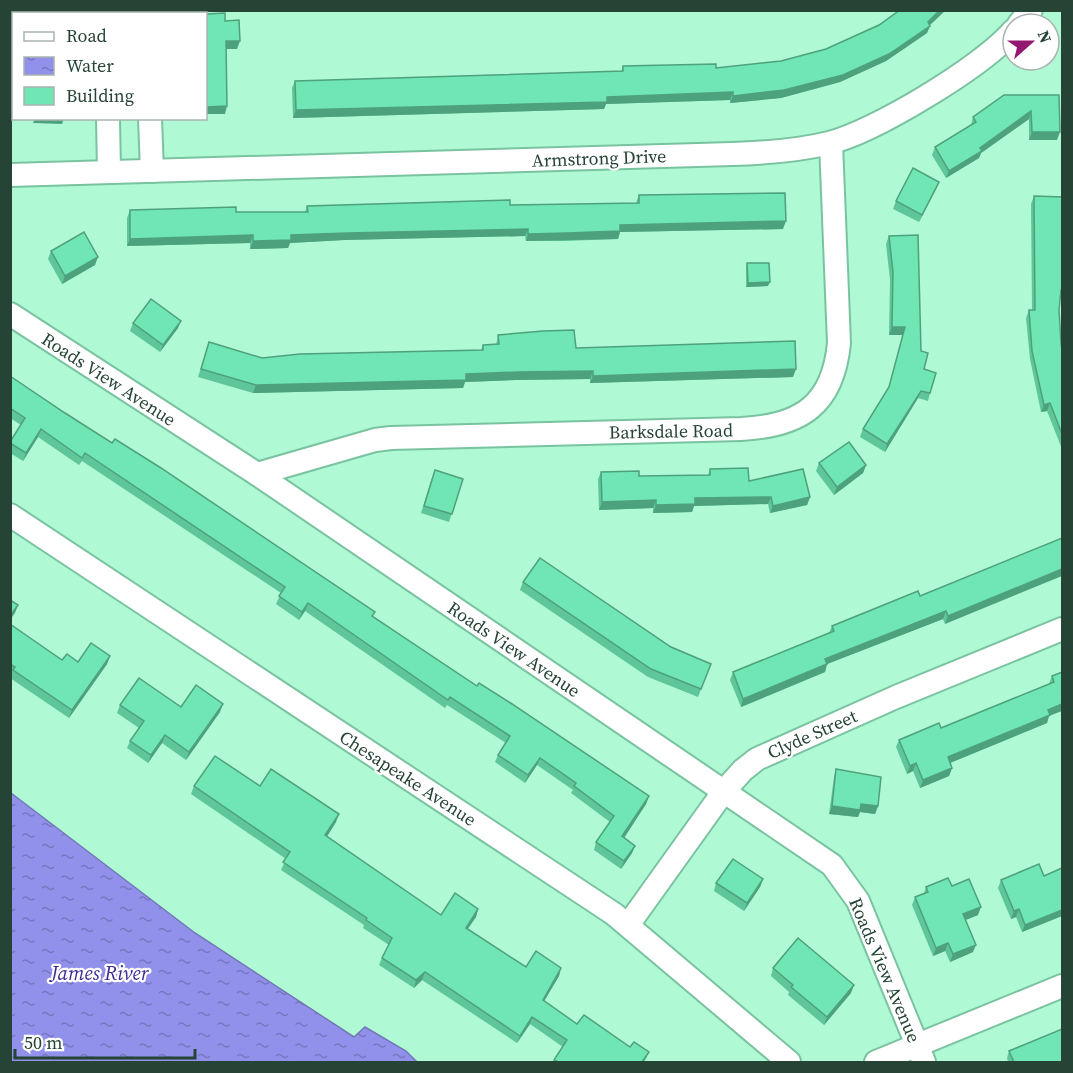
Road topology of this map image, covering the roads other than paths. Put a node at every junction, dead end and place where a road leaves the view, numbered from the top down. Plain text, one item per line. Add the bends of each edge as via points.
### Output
1 (1001, 42) edge
2 (108, 120) edge
3 (150, 120) edge
4 (831, 143) junction
5 (152, 171) junction
6 (109, 172) junction
7 (10, 175) edge
8 (10, 314) edge
9 (257, 474) junction
10 (10, 515) edge
11 (1062, 629) edge
12 (724, 791) junction
13 (628, 925) junction
14 (1062, 986) edge
15 (921, 1054) edge
16 (789, 1062) edge
17 (876, 1062) edge

1 - 4 street, Armstrong Drive via 972,67 879,122
2 - 6 street
3 - 5 street
4 - 5 street, Armstrong Drive via 732,154
4 - 9 street, Barksdale Road via 837,363 819,400 792,421 741,429 392,438
5 - 6 street, Armstrong Drive
6 - 7 street, Armstrong Drive
8 - 9 street, Roads View Avenue
9 - 12 street, Roads View Avenue
10 - 13 street, Chesapeake Avenue
11 - 12 street, Clyde Street via 769,753 743,770
12 - 13 street, Clyde Street
12 - 15 street, Roads View Avenue via 813,850 846,882 858,901
13 - 16 street, Chesapeake Avenue
14 - 15 street
15 - 17 street

